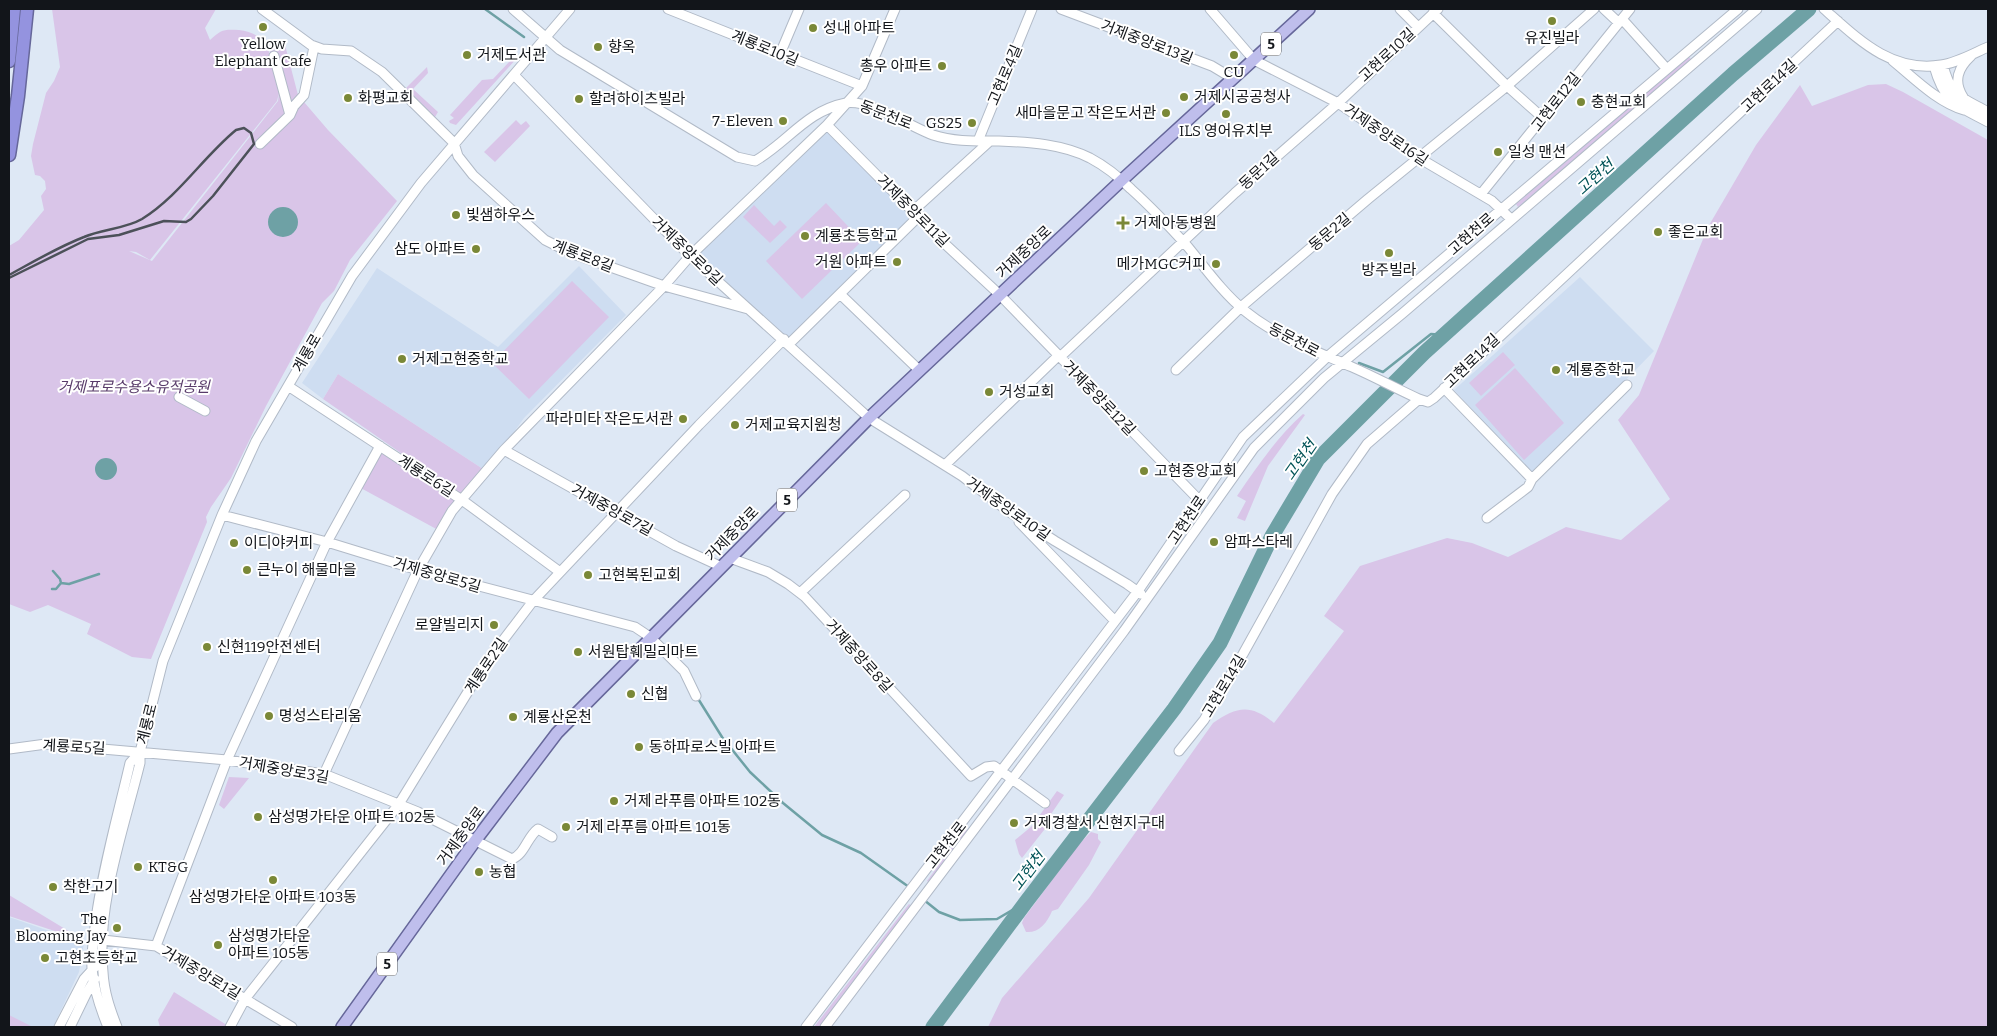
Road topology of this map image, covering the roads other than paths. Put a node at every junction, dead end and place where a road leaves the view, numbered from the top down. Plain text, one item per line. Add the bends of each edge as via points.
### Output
1 (14, 9) edge
2 (27, 9) edge
3 (262, 9) edge
4 (513, 9) edge
5 (570, 9) edge
6 (668, 9) edge
7 (799, 9) edge
8 (895, 9) edge
9 (1032, 9) edge
10 (1061, 9) edge
11 (1210, 9) edge
12 (1309, 9) edge
13 (1400, 9) edge
14 (1594, 9) edge
15 (1604, 9) edge
16 (1630, 9) edge
17 (1738, 9) edge
18 (1757, 9) edge
19 (1824, 9) edge
20 (1435, 11) edge
21 (1620, 21) junction
22 (1838, 21) junction
23 (1418, 26) junction
24 (546, 36) junction
25 (314, 46) junction
26 (1988, 47) edge
27 (1977, 52) junction
28 (780, 54) junction
29 (274, 56) dead end
30 (1890, 59) junction
31 (1254, 60) junction
32 (9, 61) edge
33 (1938, 66) junction
34 (1666, 68) junction
35 (514, 75) junction
36 (1232, 78) junction
37 (862, 86) junction
38 (1507, 86) junction
39 (1965, 99) junction
40 (846, 103) junction
41 (1338, 103) junction
42 (1964, 110) junction
43 (1988, 112) edge
44 (290, 114) junction
45 (1544, 118) junction
46 (1988, 122) edge
47 (827, 125) junction
48 (978, 141) junction
49 (990, 141) junction
50 (454, 143) junction
51 (260, 144) dead end
52 (9, 155) edge
53 (1419, 158) junction
54 (1122, 180) junction
55 (1481, 194) junction
56 (1500, 209) junction
57 (916, 214) junction
58 (1511, 219) junction
59 (1183, 242) junction
60 (690, 256) junction
61 (664, 286) junction
62 (840, 294) junction
63 (1000, 295) junction
64 (1241, 307) junction
65 (751, 310) junction
66 (786, 342) junction
67 (1059, 356) junction
68 (1327, 357) junction
69 (1346, 365) junction
70 (919, 370) junction
71 (1176, 370) dead end
72 (1627, 385) dead end
73 (288, 386) junction
74 (1444, 388) junction
75 (179, 397) dead end
76 (1419, 399) junction
77 (206, 411) dead end
78 (870, 418) junction
79 (380, 446) junction
80 (504, 450) junction
81 (945, 465) junction
82 (1532, 479) junction
83 (905, 495) dead end
84 (462, 500) junction
85 (1200, 501) junction
86 (1008, 511) junction
87 (616, 513) junction
88 (222, 516) junction
89 (1487, 518) dead end
90 (327, 542) junction
91 (730, 558) junction
92 (722, 567) junction
93 (418, 570) junction
94 (560, 572) junction
95 (1138, 591) junction
96 (800, 593) junction
97 (1147, 599) junction
98 (533, 601) junction
99 (1115, 621) junction
100 (650, 637) junction
101 (696, 696) dead end
102 (9, 748) edge
103 (1179, 751) dead end
104 (140, 752) junction
105 (227, 760) junction
106 (1002, 772) junction
107 (324, 774) junction
108 (1011, 779) junction
109 (1045, 803) dead end
110 (399, 804) junction
111 (552, 837) dead end
112 (475, 841) junction
113 (102, 940) junction
114 (156, 946) junction
115 (92, 954) junction
116 (102, 960) junction
117 (92, 970) junction
118 (102, 972) junction
119 (84, 979) junction
120 (94, 981) junction
121 (84, 997) junction
122 (245, 999) junction
123 (98, 1000) junction
124 (60, 1027) edge
125 (70, 1027) edge
126 (108, 1027) edge
127 (117, 1027) edge
128 (230, 1027) edge
129 (292, 1027) edge
130 (342, 1027) edge
131 (806, 1027) edge
132 (825, 1027) edge

1 - 32 highway
2 - 52 highway
3 - 25 street
4 - 24 street
5 - 24 street, 계룡로
6 - 28 street, 계룡로10길
7 - 28 street
8 - 37 street
9 - 48 street, 고현로4길
10 - 36 street, 거제중앙로13길 via 1212,66
11 - 31 street
12 - 31 main road, 거제중앙로 / 5
13 - 23 street
14 - 38 street, 동문2길
15 - 21 street
16 - 21 street, 고현로12길
17 - 34 street, 고현천로
18 - 58 street, 고현천로
19 - 22 street
20 - 23 street, 고현로10길
20 - 38 street
21 - 34 street
21 - 45 street, 고현로12길
22 - 30 street via 1877,53
22 - 74 street, 고현로14길
23 - 41 street, 고현로10길
24 - 35 street, 계룡로
24 - 40 street, 동문천로 via 560,50 737,157 755,161 801,123
25 - 44 street via 304,95
25 - 50 street, 계룡로8길 via 351,52 374,66
26 - 27 street
27 - 33 street
27 - 39 street via 1958,73 1960,91
28 - 37 street, 계룡로10길
29 - 44 street
30 - 33 street
30 - 42 street via 1935,95
31 - 36 main road, 거제중앙로 / 5
31 - 41 street, 거제중앙로16길
33 - 39 street via 1952,90
33 - 42 street via 1939,85
34 - 56 street, 고현천로
35 - 50 street, 계룡로
35 - 60 street, 거제중앙로9길
36 - 54 main road, 거제중앙로 / 5
37 - 40 street
38 - 45 street
38 - 53 street, 동문2길
39 - 43 street
40 - 47 street
40 - 48 street, 동문천로 via 857,102 934,135
41 - 53 street, 거제중앙로16길
41 - 59 street, 동문1길
42 - 46 street
44 - 51 street
45 - 55 street, 고현로12길
47 - 57 street, 거제중앙로11길
47 - 60 street
48 - 49 street, 동문천로
49 - 54 street, 동문천로 via 1027,142 1070,150 1091,158
49 - 57 street, 계룡로2길
50 - 61 street, 계룡로8길 via 458,156 473,175 545,240 571,253
50 - 73 street, 계룡로 via 352,276
53 - 55 street, 거제중앙로16길
53 - 64 street, 동문2길
54 - 59 street, 동문천로
54 - 63 main road, 거제중앙로 / 5
55 - 56 street, 거제중앙로16길
56 - 58 street, 거제중앙로16길
56 - 68 street, 고현천로
57 - 62 street, 계룡로2길
57 - 63 street, 거제중앙로11길
58 - 69 street, 고현천로
59 - 64 street, 동문천로
59 - 67 street
60 - 61 street
60 - 65 street, 거제중앙로9길
61 - 65 street, 계룡로8길
61 - 80 street
62 - 66 street, 계룡로2길
62 - 70 street
63 - 67 street, 거제중앙로12길
63 - 70 main road, 거제중앙로 / 5
64 - 68 street, 동문천로 via 1272,330
64 - 71 street
65 - 66 street, 거제중앙로9길
66 - 78 street, 거제중앙로9길
66 - 87 street, 계룡로2길 via 698,425
67 - 81 street
67 - 85 street, 거제중앙로12길
68 - 69 street, 동문천로
68 - 85 street, 고현천로 via 1243,437
69 - 76 street, 동문천로
69 - 97 street, 고현천로 via 1254,448
70 - 78 main road, 거제중앙로 / 5
72 - 82 street
73 - 79 street, 계룡로6길
73 - 88 street, 계룡로 via 256,441
74 - 76 street, 고현로14길 via 1430,401
74 - 82 street
75 - 77 street
76 - 103 street, 고현로14길 via 1367,444 1332,494 1239,662 1204,720
78 - 81 street, 거제중앙로10길
78 - 91 main road, 거제중앙로 / 5
79 - 84 street, 계룡로6길
79 - 90 street
80 - 84 street
80 - 87 street, 거제중앙로7길
81 - 86 street, 거제중앙로10길
82 - 89 street via 1528,487
83 - 96 street
84 - 93 street via 452,511
84 - 94 street, 계룡로6길
85 - 95 street, 고현천로
86 - 95 street, 거제중앙로10길
86 - 99 street
87 - 92 street, 거제중앙로7길
87 - 94 street, 계룡로2길
88 - 90 street, 거제중앙로5길
88 - 104 street, 계룡로 via 162,661
90 - 93 street, 거제중앙로5길
90 - 105 street
91 - 92 main road, 거제중앙로 / 5
91 - 96 street, 거제중앙로8길 via 768,572
92 - 100 main road, 거제중앙로 / 5
93 - 98 street, 거제중앙로5길
93 - 107 street
94 - 98 street, 계룡로2길
95 - 97 street, 거제중앙로10길
95 - 99 street, 고현천로
96 - 106 street, 거제중앙로8길 via 971,776 990,766
97 - 108 street, 고현천로
98 - 100 street, 거제중앙로5길 via 635,627
98 - 110 street, 계룡로2길 via 485,664
99 - 106 street, 고현천로
100 - 101 street, 거제중앙로5길 via 684,671
100 - 112 main road, 거제중앙로 / 5 via 557,733
102 - 104 street, 계룡로5길 via 46,744
104 - 105 street, 거제중앙로3길
104 - 113 street, 계룡로 via 108,890
104 - 115 street, 계룡로 via 130,764 100,886
105 - 107 street, 거제중앙로3길
105 - 114 street
106 - 108 street
106 - 131 street, 고현천로
107 - 110 street, 거제중앙로3길
108 - 109 street
108 - 132 street, 고현천로
110 - 112 street, 거제중앙로3길
110 - 122 street, 계룡로2길
111 - 112 street, 거제중앙로3길 via 538,829 520,854 512,859
112 - 130 main road, 거제중앙로 / 5
113 - 114 street, 거제중앙로1길
113 - 116 street, 계룡로
114 - 122 street, 거제중앙로1길
115 - 117 street, 계룡로
115 - 119 street
116 - 117 street
116 - 118 street, 계룡로
117 - 119 street
117 - 120 street, 계룡로
118 - 120 street
118 - 127 street, 계룡로
119 - 124 street
120 - 121 street
120 - 123 street, 계룡로
121 - 123 street via 92,996
121 - 125 street
122 - 128 street, 계룡로2길
122 - 129 street, 거제중앙로1길
123 - 126 street, 계룡로

